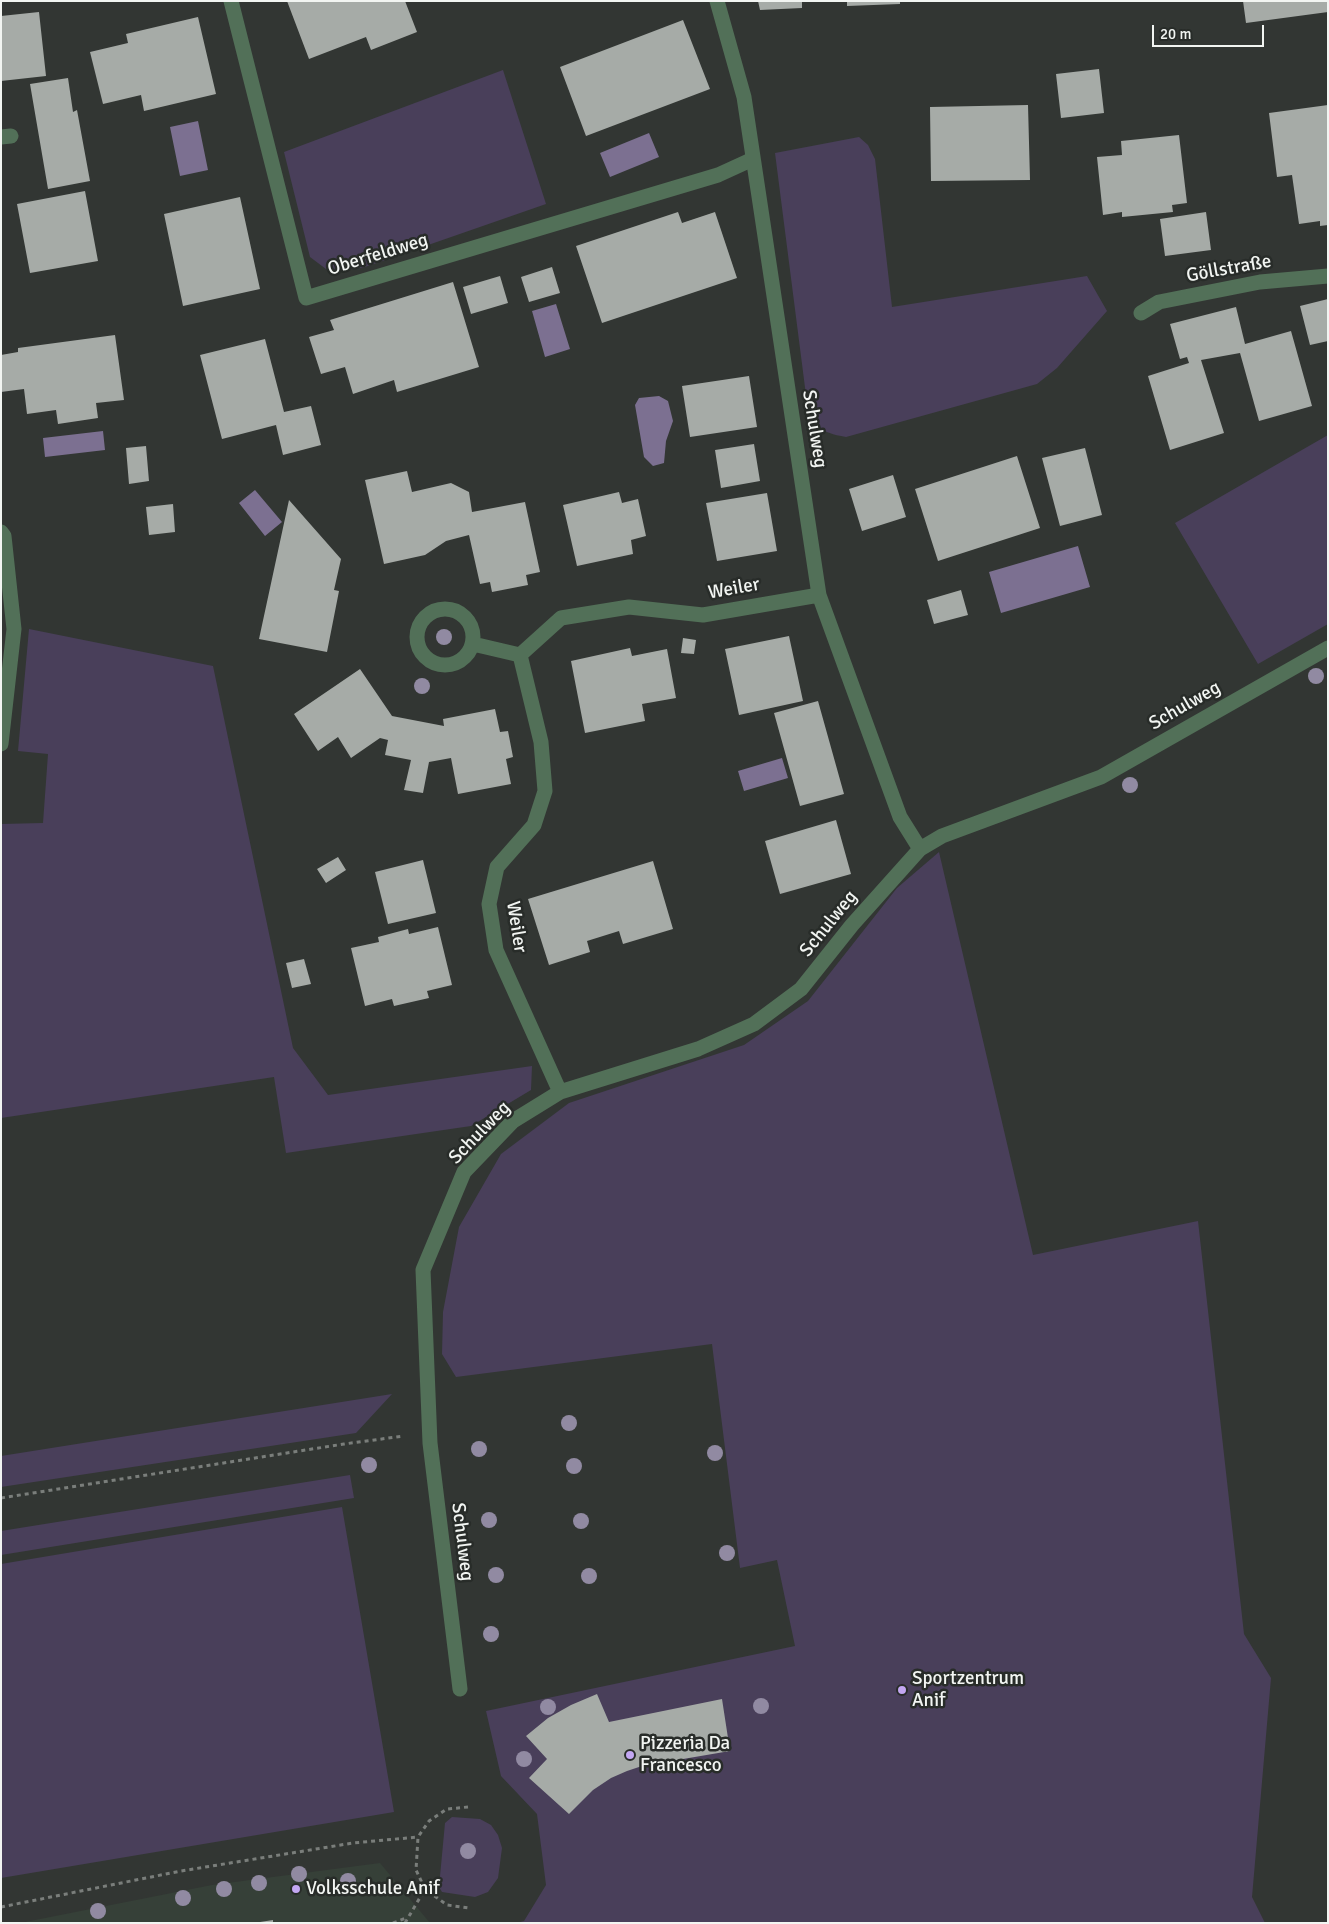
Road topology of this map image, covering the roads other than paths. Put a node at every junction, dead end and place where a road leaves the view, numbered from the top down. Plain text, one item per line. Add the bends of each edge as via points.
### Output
1 (231, 1) edge
2 (717, 1) edge
3 (753, 159) junction
4 (1328, 276) edge
5 (1141, 312) dead end
6 (1, 532) edge
7 (819, 595) junction
8 (473, 644) dead end
9 (1328, 648) edge
10 (520, 655) junction
11 (1, 744) edge
12 (920, 849) junction
13 (560, 1092) junction
14 (460, 1689) dead end

1 - 3 street, Oberfeldweg via 306,298 718,175
2 - 3 street, Schulweg via 744,97
3 - 7 street, Schulweg
4 - 5 street, Göllstraße via 1260,282 1159,302
6 - 11 street via 14,629
7 - 10 street, Weiler via 703,615 629,607 561,618
7 - 12 street, Schulweg via 900,817
8 - 10 street
9 - 12 street, Schulweg via 1101,777 942,836
10 - 13 street, Weiler via 541,742 545,791 534,825 497,867 489,904 496,950
12 - 13 street, Schulweg via 852,925 802,989 754,1024 698,1049
13 - 14 street, Schulweg via 513,1121 464,1172 423,1270 430,1433

